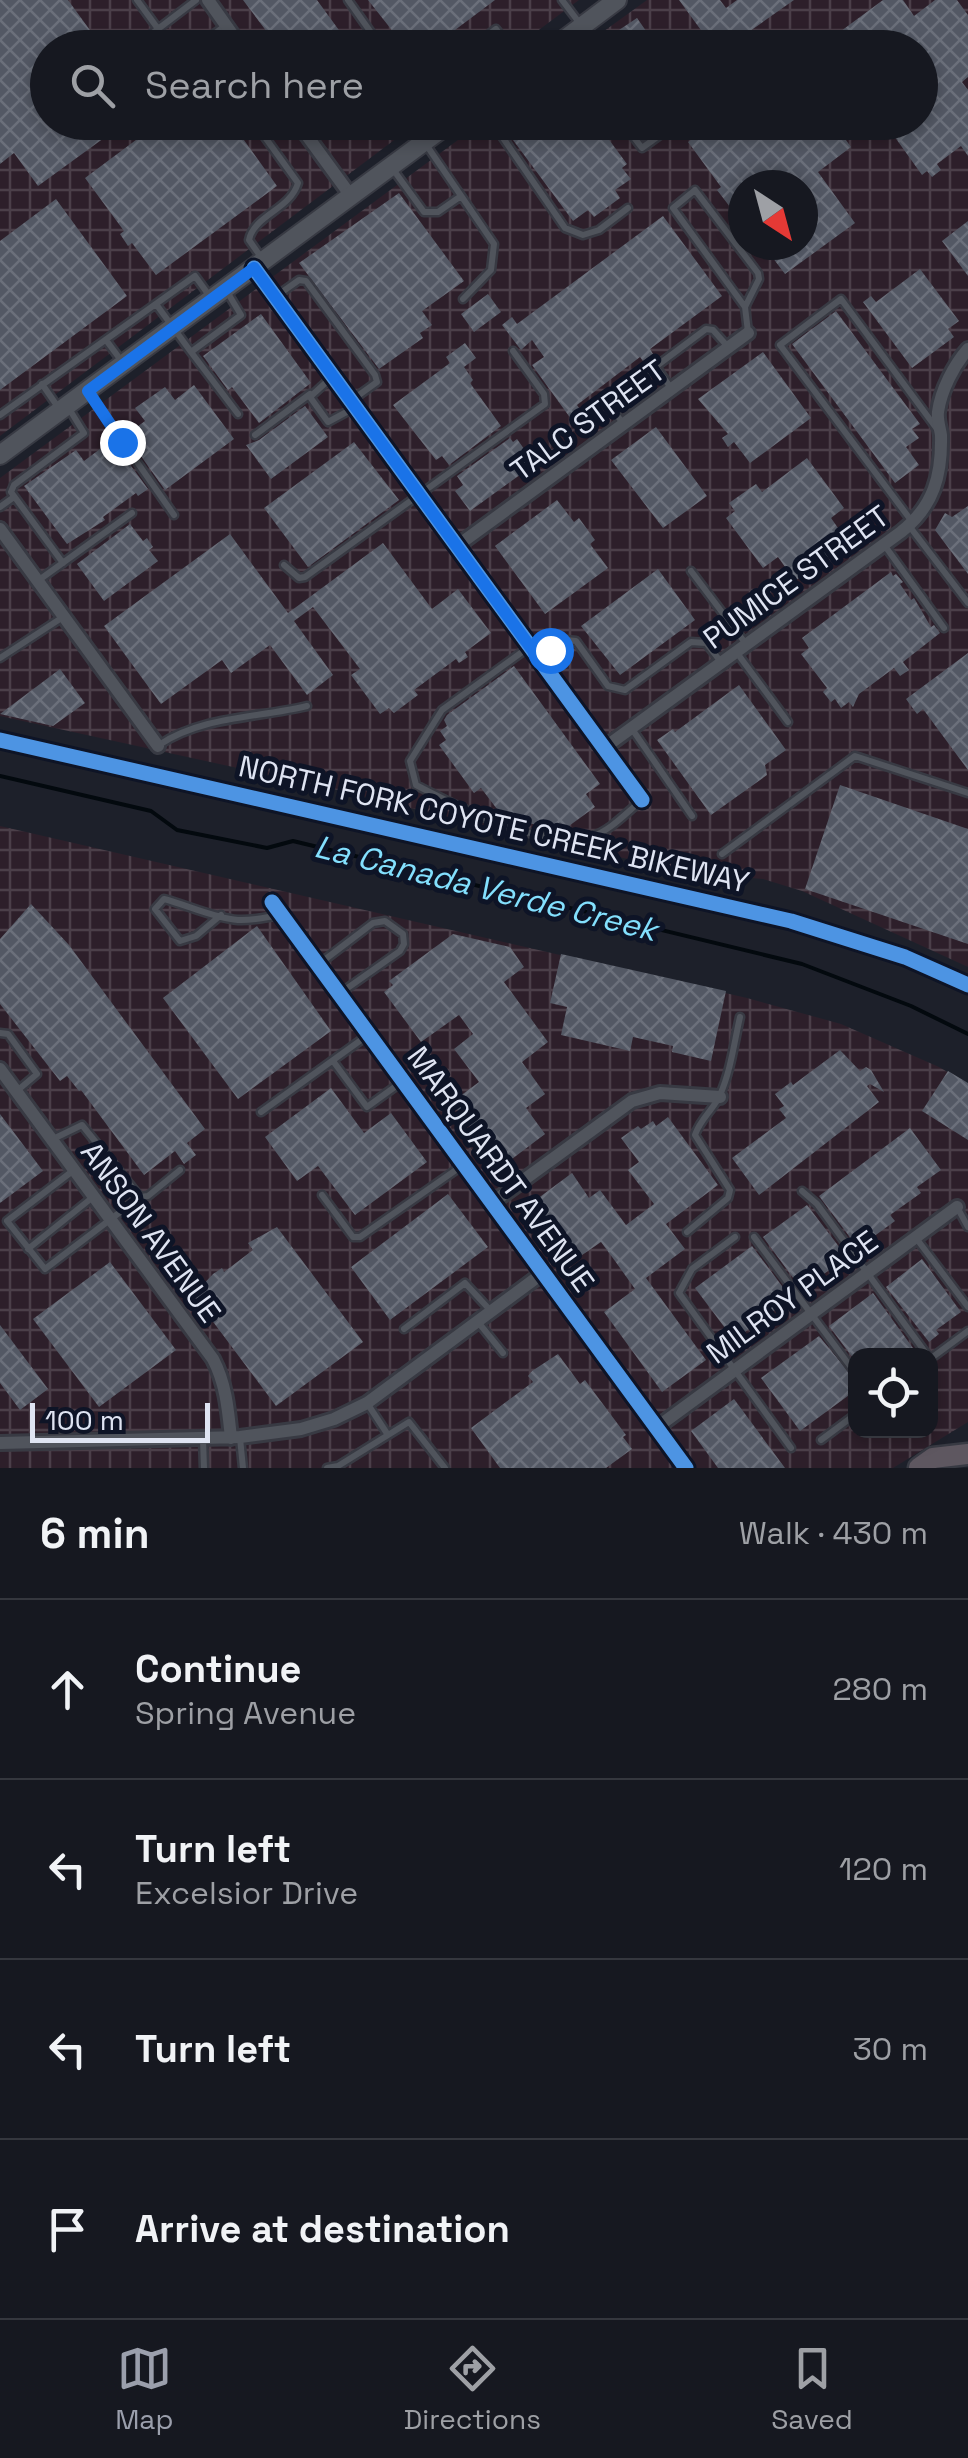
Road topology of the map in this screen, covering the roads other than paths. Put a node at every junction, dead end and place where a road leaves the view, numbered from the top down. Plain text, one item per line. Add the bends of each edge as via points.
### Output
1 (136, 0) edge
2 (196, 0) edge
3 (208, 0) edge
4 (348, 0) edge
5 (562, 0) edge
6 (617, 0) edge
7 (226, 25) junction
8 (582, 26) junction
9 (158, 28) junction
10 (155, 30) edge
11 (219, 30) edge
12 (229, 30) edge
13 (369, 30) edge
14 (577, 30) edge
15 (267, 140) edge
16 (311, 140) edge
17 (424, 140) edge
18 (440, 140) edge
19 (505, 140) edge
20 (391, 166) junction
21 (351, 196) junction
22 (461, 196) junction
23 (628, 208) dead end
24 (259, 265) junction
25 (219, 294) junction
26 (275, 297) junction
27 (463, 299) dead end
28 (156, 304) junction
29 (746, 307) junction
30 (173, 328) junction
31 (748, 333) joint
32 (106, 340) junction
33 (729, 348) junction
34 (513, 351) dead end
35 (191, 352) junction
36 (967, 353) edge
37 (124, 364) junction
38 (656, 367) junction
39 (333, 376) junction
40 (42, 384) junction
41 (672, 390) junction
42 (88, 391) junction
43 (311, 393) junction
44 (353, 404) junction
45 (64, 408) junction
46 (238, 414) dead end
47 (0, 415) edge
48 (624, 424) junction
49 (941, 434) junction
50 (255, 435) dead end
51 (0, 455) edge
52 (419, 494) junction
53 (14, 497) junction
54 (0, 507) edge
55 (132, 513) dead end
56 (174, 515) dead end
57 (911, 524) junction
58 (0, 528) edge
59 (884, 545) junction
60 (457, 546) junction
61 (62, 563) junction
62 (284, 565) dead end
63 (691, 572) dead end
64 (38, 581) junction
65 (968, 603) edge
66 (64, 616) junction
67 (944, 628) dead end
68 (530, 646) junction
69 (741, 648) junction
70 (0, 658) edge
71 (539, 659) junction
72 (721, 663) junction
73 (306, 706) dead end
74 (788, 722) dead end
75 (632, 728) junction
76 (158, 746) joint
77 (604, 748) junction
78 (968, 794) edge
79 (642, 800) joint
80 (692, 816) dead end
81 (722, 854) dead end
82 (272, 902) dead end
83 (281, 914) junction
84 (221, 915) junction
85 (318, 964) junction
86 (339, 994) junction
87 (740, 1017) dead end
88 (2, 1031) edge
89 (369, 1034) junction
90 (332, 1061) junction
91 (0, 1068) edge
92 (403, 1081) junction
93 (16, 1091) junction
94 (720, 1098) junction
95 (261, 1112) dead end
96 (52, 1140) junction
97 (464, 1164) junction
98 (74, 1170) junction
99 (180, 1170) dead end
100 (802, 1191) dead end
101 (322, 1195) dead end
102 (94, 1196) junction
103 (140, 1198) junction
104 (492, 1203) junction
105 (957, 1207) joint
106 (110, 1218) junction
107 (968, 1227) edge
108 (686, 1232) dead end
109 (734, 1237) dead end
110 (754, 1237) dead end
111 (916, 1237) junction
112 (28, 1249) junction
113 (544, 1273) junction
114 (866, 1274) junction
115 (968, 1308) edge
116 (491, 1310) junction
117 (810, 1314) junction
118 (477, 1321) junction
119 (404, 1329) dead end
120 (968, 1330) edge
121 (922, 1348) edge
122 (938, 1351) edge
123 (503, 1353) dead end
124 (848, 1364) edge
125 (734, 1371) junction
126 (367, 1404) junction
127 (848, 1420) edge
128 (656, 1428) junction
129 (388, 1435) junction
130 (235, 1437) junction
131 (203, 1438) junction
132 (822, 1440) dead end
133 (0, 1443) edge
134 (791, 1448) dead end
135 (960, 1460) edge
136 (681, 1466) edge
137 (204, 1468) edge
138 (243, 1468) edge
139 (328, 1468) edge
140 (444, 1468) edge
141 (919, 1468) edge

1 - 9 lane
2 - 9 lane
3 - 7 street
4 - 13 lane
5 - 8 lane
6 - 8 street
7 - 11 lane
7 - 12 street
8 - 14 street
9 - 10 lane
15 - 24 lane via 298,183 294,197 251,230
16 - 21 street
17 - 20 street
18 - 22 lane
19 - 23 lane via 566,228 583,235 600,230
20 - 21 street
20 - 22 lane via 424,212 438,212
21 - 24 street
22 - 27 lane via 494,244 490,270
24 - 25 street
24 - 26 street
25 - 28 lane via 195,276
25 - 30 street
25 - 35 lane via 241,315
26 - 39 street
26 - 44 lane via 306,281 375,375 377,382
28 - 30 lane
28 - 32 lane
29 - 29 lane via 673,208 694,190 758,273
29 - 31 lane
30 - 35 lane
30 - 37 street
31 - 33 street, TALC STREET
32 - 37 lane
32 - 40 lane
33 - 38 lane via 706,329
33 - 41 street, TALC STREET
34 - 52 lane via 545,404
35 - 46 lane
36 - 49 street, PUMICE STREET via 946,387 938,414
37 - 42 street
38 - 41 lane
38 - 48 lane via 612,400
39 - 43 lane
39 - 44 street
40 - 45 lane
40 - 47 lane
41 - 48 street, TALC STREET
42 - 45 street
42 - 56 lane
43 - 44 lane via 328,422
43 - 50 lane
44 - 52 street
45 - 51 street
45 - 53 lane via 84,433 14,485
48 - 60 street, TALC STREET
49 - 57 street, PUMICE STREET via 934,494
49 - 57 lane via 841,299 780,344
52 - 60 street
52 - 62 lane via 305,577
53 - 54 lane
53 - 61 lane
55 - 61 lane
57 - 59 street, PUMICE STREET
57 - 65 lane
58 - 64 street
59 - 67 lane
59 - 69 street, PUMICE STREET
60 - 68 street
61 - 64 lane
63 - 69 lane
64 - 66 street
66 - 70 lane
66 - 76 street
68 - 71 street
68 - 79 lane via 442,710 410,761 416,785 466,812 566,838 595,836
69 - 72 street, PUMICE STREET
69 - 74 lane
71 - 72 lane via 566,640 576,641 615,690 692,642 706,643
71 - 77 street
72 - 75 street, PUMICE STREET
73 - 76 lane via 209,722
75 - 77 street, PUMICE STREET
75 - 80 lane
77 - 79 street
78 - 81 lane via 855,756
82 - 83 street, MARQUARDT AVENUE
83 - 84 lane via 236,920
83 - 85 street, MARQUARDT AVENUE
84 - 84 lane via 164,899 155,910 180,941
85 - 86 street, MARQUARDT AVENUE
85 - 86 lane via 373,923 385,921 404,934 400,952
86 - 89 street, MARQUARDT AVENUE
87 - 94 lane
88 - 93 lane via 36,1074
89 - 90 lane
89 - 92 street, MARQUARDT AVENUE
90 - 92 lane via 366,1107
90 - 95 lane
91 - 93 street, ANSON AVENUE
92 - 97 street, MARQUARDT AVENUE
93 - 96 street, ANSON AVENUE
94 - 104 street via 660,1093 632,1101
94 - 108 lane via 695,1135 730,1190 728,1198
96 - 98 street, ANSON AVENUE
96 - 103 lane via 82,1124
97 - 101 lane via 360,1237 353,1237
97 - 104 street, MARQUARDT AVENUE
98 - 102 street, ANSON AVENUE
98 - 112 lane via 7,1221
99 - 103 lane
100 - 114 lane
102 - 106 street, ANSON AVENUE
102 - 112 lane
103 - 106 lane
104 - 113 street, MARQUARDT AVENUE
105 - 107 lane
105 - 111 street, MILROY PLACE
106 - 112 lane via 45,1269
106 - 130 street, ANSON AVENUE via 213,1359
109 - 125 lane via 692,1269 679,1293
110 - 117 lane
111 - 114 street, MILROY PLACE
111 - 115 lane
113 - 116 street
113 - 128 street, MARQUARDT AVENUE
114 - 117 street, MILROY PLACE
114 - 121 lane
116 - 118 street
116 - 119 lane via 466,1283
117 - 124 lane
117 - 125 street, MILROY PLACE
118 - 123 lane
118 - 126 street
120 - 122 lane
125 - 128 street, MILROY PLACE
125 - 134 lane
126 - 129 lane
126 - 130 street via 302,1429
127 - 132 lane
128 - 136 street, MARQUARDT AVENUE
129 - 139 lane
129 - 140 lane via 409,1422
130 - 131 street
130 - 138 lane
131 - 133 street
131 - 137 lane
135 - 141 main road via 933,1458

